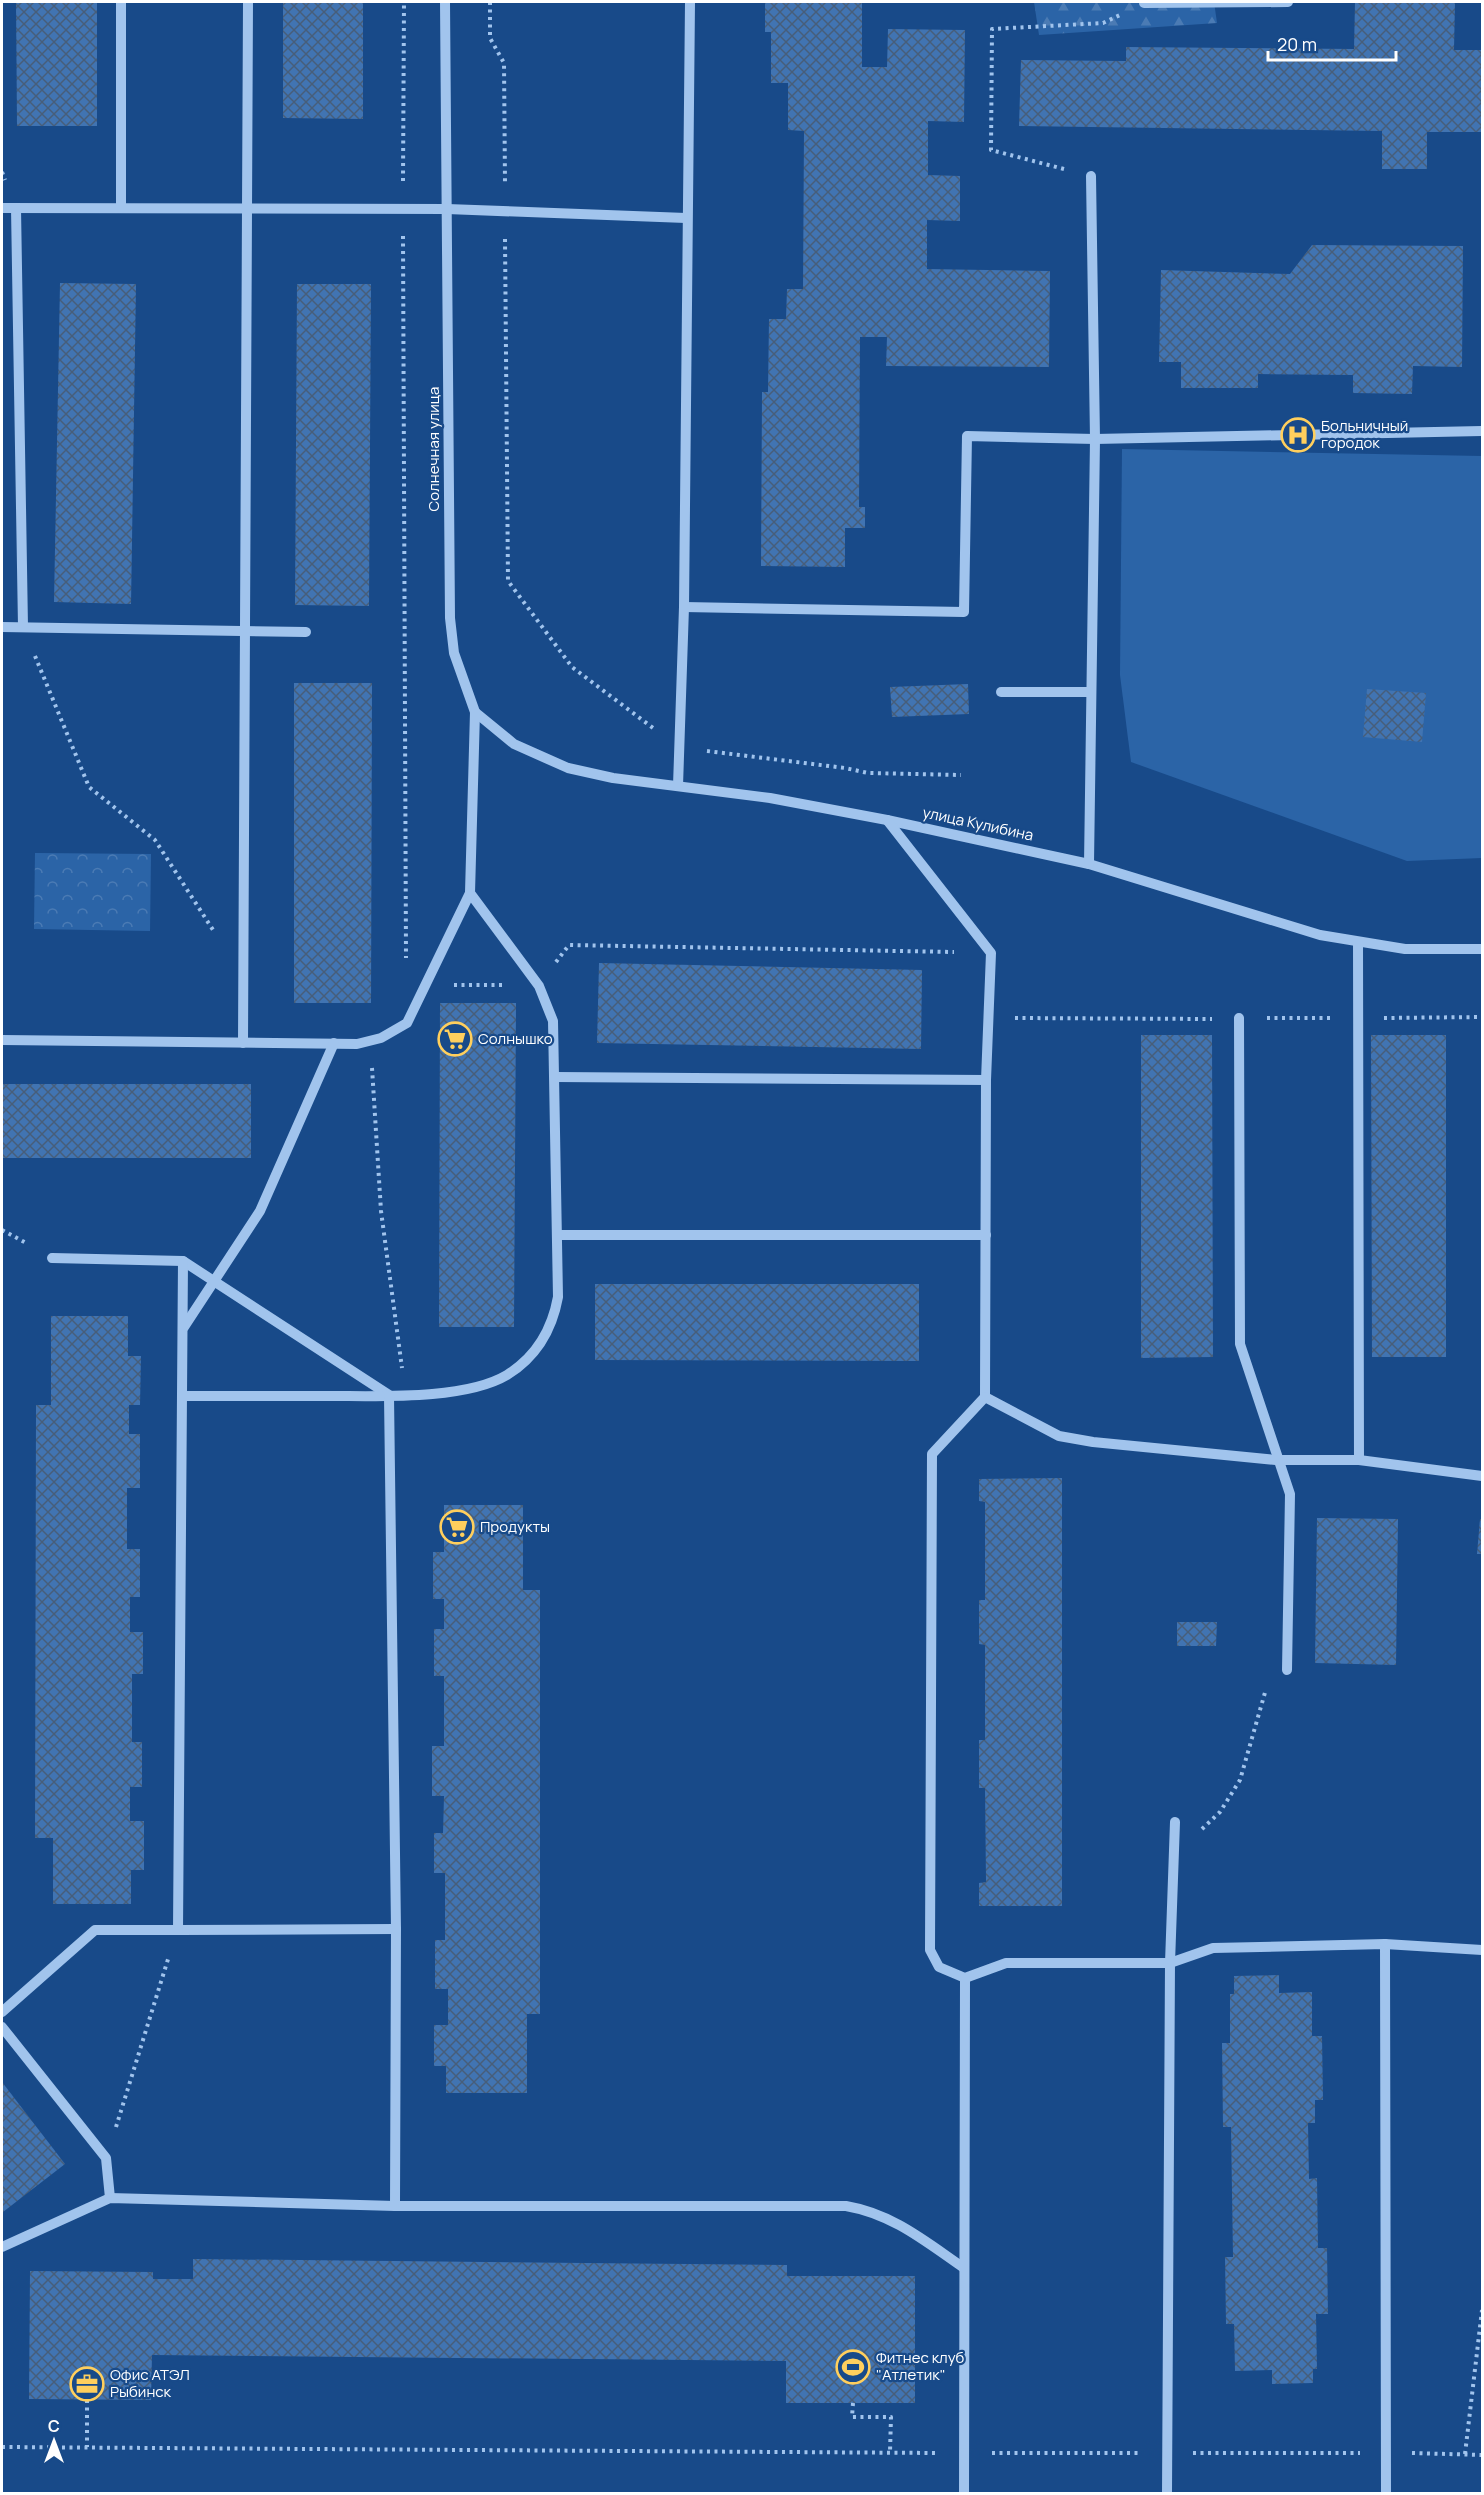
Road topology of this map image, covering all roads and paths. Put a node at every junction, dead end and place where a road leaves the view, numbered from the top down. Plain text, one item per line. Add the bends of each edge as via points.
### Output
1 (121, 2) edge
2 (248, 2) edge
3 (404, 2) edge
4 (445, 2) edge
5 (490, 2) edge
6 (690, 2) edge
7 (1246, 2) edge
8 (1288, 2) edge
9 (1144, 3) edge
10 (1091, 176) joint
11 (2, 208) edge
12 (16, 208) junction
13 (121, 208) junction
14 (245, 208) junction
15 (403, 209) junction
16 (447, 209) junction
17 (505, 211) junction
18 (686, 218) junction
19 (1482, 431) edge
20 (1095, 439) junction
21 (684, 607) junction
22 (2, 627) edge
23 (23, 627) junction
24 (244, 629) junction
25 (306, 632) dead end
26 (1001, 692) dead end
27 (1090, 693) junction
28 (475, 712) junction
29 (679, 748) junction
30 (961, 775) dead end
31 (678, 786) junction
32 (887, 820) junction
33 (1089, 864) junction
34 (470, 893) junction
35 (218, 938) dead end
36 (1358, 942) junction
37 (1482, 949) edge
38 (991, 952) junction
39 (426, 984) junction
40 (539, 986) junction
41 (1239, 1018) dead end
42 (2, 1040) edge
43 (370, 1041) junction
44 (243, 1043) junction
45 (334, 1043) junction
46 (555, 1077) junction
47 (986, 1080) junction
48 (558, 1235) junction
49 (986, 1235) junction
50 (52, 1258) dead end
51 (183, 1261) junction
52 (214, 1280) junction
53 (184, 1327) junction
54 (389, 1395) junction
55 (406, 1395) junction
56 (184, 1396) junction
57 (985, 1397) junction
58 (1276, 1460) junction
59 (1359, 1460) junction
60 (1482, 1476) edge
61 (1287, 1671) joint
62 (1175, 1822) dead end
63 (1174, 1858) junction
64 (396, 1929) junction
65 (178, 1930) junction
66 (1385, 1944) junction
67 (1482, 1950) edge
68 (1170, 1963) junction
69 (965, 1978) junction
70 (2, 2012) edge
71 (2, 2027) edge
72 (106, 2158) junction
73 (110, 2198) junction
74 (394, 2206) junction
75 (2, 2247) edge
76 (964, 2268) junction
77 (1482, 2310) edge
78 (87, 2400) dead end
79 (852, 2403) dead end
80 (2, 2447) edge
81 (87, 2447) junction
82 (890, 2452) junction
83 (964, 2453) junction
84 (1167, 2453) junction
85 (1386, 2453) junction
86 (1465, 2454) junction
87 (1482, 2455) edge
88 (964, 2493) edge
89 (1167, 2493) edge
90 (1386, 2493) edge

1 - 13 street
2 - 14 street
3 - 15 path
4 - 16 street, Солнечная улица
5 - 17 path via 490,38 504,63
6 - 18 street
7 - 8 street
7 - 9 street
9 - 10 path via 1103,23 992,29 991,150
10 - 20 street
11 - 12 street
12 - 13 street
12 - 23 street
13 - 14 street
14 - 15 street
14 - 24 street
15 - 16 street
15 - 39 path via 406,984
16 - 17 street
16 - 28 street, Солнечная улица via 450,618 454,653
17 - 18 street
17 - 29 path via 508,580 572,667
18 - 21 street
19 - 20 street
20 - 21 street via 968,436 964,612
20 - 27 street
21 - 29 street
22 - 23 street
23 - 24 street
23 - 35 path via 89,787 155,840
24 - 25 street
24 - 44 street
26 - 27 street
27 - 33 street
28 - 31 street, улица Кулибина via 514,744 568,768
28 - 34 street, Солнечная улица
29 - 30 path via 868,773
29 - 31 street
31 - 32 street, улица Кулибина
32 - 33 street, улица Кулибина
32 - 38 street
33 - 36 street, улица Кулибина via 1320,935
34 - 39 street
34 - 40 street
36 - 37 street, улица Кулибина via 1405,949
36 - 59 street
38 - 40 path via 569,945
38 - 47 street
39 - 40 path
39 - 43 street via 407,1023
40 - 46 street via 554,1021
41 - 58 street via 1239,1344
42 - 44 street
43 - 45 street
43 - 55 path via 381,1211
44 - 45 street
45 - 52 street via 260,1210
46 - 47 street
46 - 48 street
47 - 49 street
48 - 49 street
48 - 55 street via 554,1318 528,1359 505,1376 466,1388
49 - 57 street
50 - 51 street
51 - 52 street
51 - 53 street
52 - 53 street
52 - 54 street
53 - 56 street
54 - 55 street
54 - 56 street
54 - 64 street
56 - 65 street
57 - 58 street via 1059,1436
57 - 69 street via 932,1454 930,1950 939,1967
58 - 59 street
58 - 61 street via 1290,1494
59 - 60 street
61 - 63 path via 1264,1692 1235,1788 1220,1812
62 - 63 street
63 - 68 street
64 - 65 street
64 - 74 street
65 - 70 street via 95,1930
65 - 72 path
66 - 67 street
66 - 68 street via 1213,1948
66 - 85 street
68 - 69 street via 1006,1963
68 - 84 street
69 - 76 street
71 - 72 street
72 - 73 street
73 - 74 street
73 - 75 street
74 - 76 street via 846,2206 872,2211 895,2222
76 - 83 street
77 - 86 path
78 - 81 path
79 - 82 path via 852,2417 891,2417
80 - 81 path
81 - 82 path
82 - 83 path
83 - 84 path
83 - 88 street
84 - 85 path
84 - 89 street
85 - 86 path
85 - 90 street
86 - 87 path

